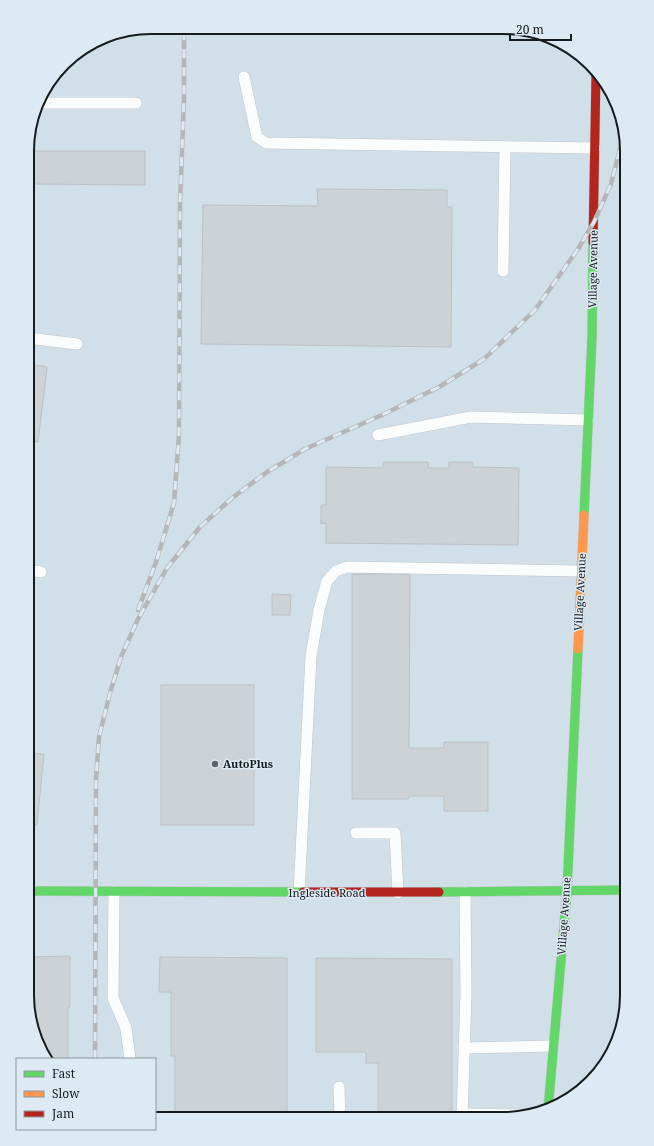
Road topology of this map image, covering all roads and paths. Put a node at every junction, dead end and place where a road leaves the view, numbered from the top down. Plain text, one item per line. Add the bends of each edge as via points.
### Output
1 (244, 77) dead end
2 (596, 81) edge
3 (45, 103) edge
4 (136, 103) dead end
5 (505, 147) junction
6 (595, 148) junction
7 (502, 271) dead end
8 (34, 339) edge
9 (77, 344) dead end
10 (588, 420) junction
11 (378, 434) dead end
12 (34, 571) edge
13 (581, 571) junction
14 (41, 572) dead end
15 (356, 833) dead end
16 (620, 890) edge
17 (34, 891) edge
18 (567, 891) junction
19 (114, 892) junction
20 (465, 892) junction
21 (299, 893) junction
22 (398, 893) junction
23 (553, 1046) junction
24 (464, 1048) junction
25 (130, 1058) edge
26 (339, 1087) dead end
27 (549, 1103) edge
28 (340, 1112) edge
29 (462, 1112) edge

1 - 5 lane via 257,137 266,143
2 - 6 street, Village Avenue
3 - 4 lane
5 - 6 lane
5 - 7 lane
6 - 10 street, Village Avenue
8 - 9 lane
10 - 11 lane via 471,417
10 - 13 street, Village Avenue
12 - 14 lane
13 - 18 street, Village Avenue
13 - 21 lane via 347,567 336,571 327,581 311,656
15 - 22 lane via 395,833
16 - 18 street, Ingleside Road
17 - 19 street, Ingleside Road
18 - 20 street, Ingleside Road
18 - 23 street, Village Avenue
19 - 21 street, Ingleside Road
19 - 25 lane via 113,998 126,1028
20 - 22 street, Ingleside Road
20 - 24 lane
21 - 22 street, Ingleside Road
23 - 24 lane
23 - 27 street, Village Avenue
24 - 29 lane
26 - 28 lane

